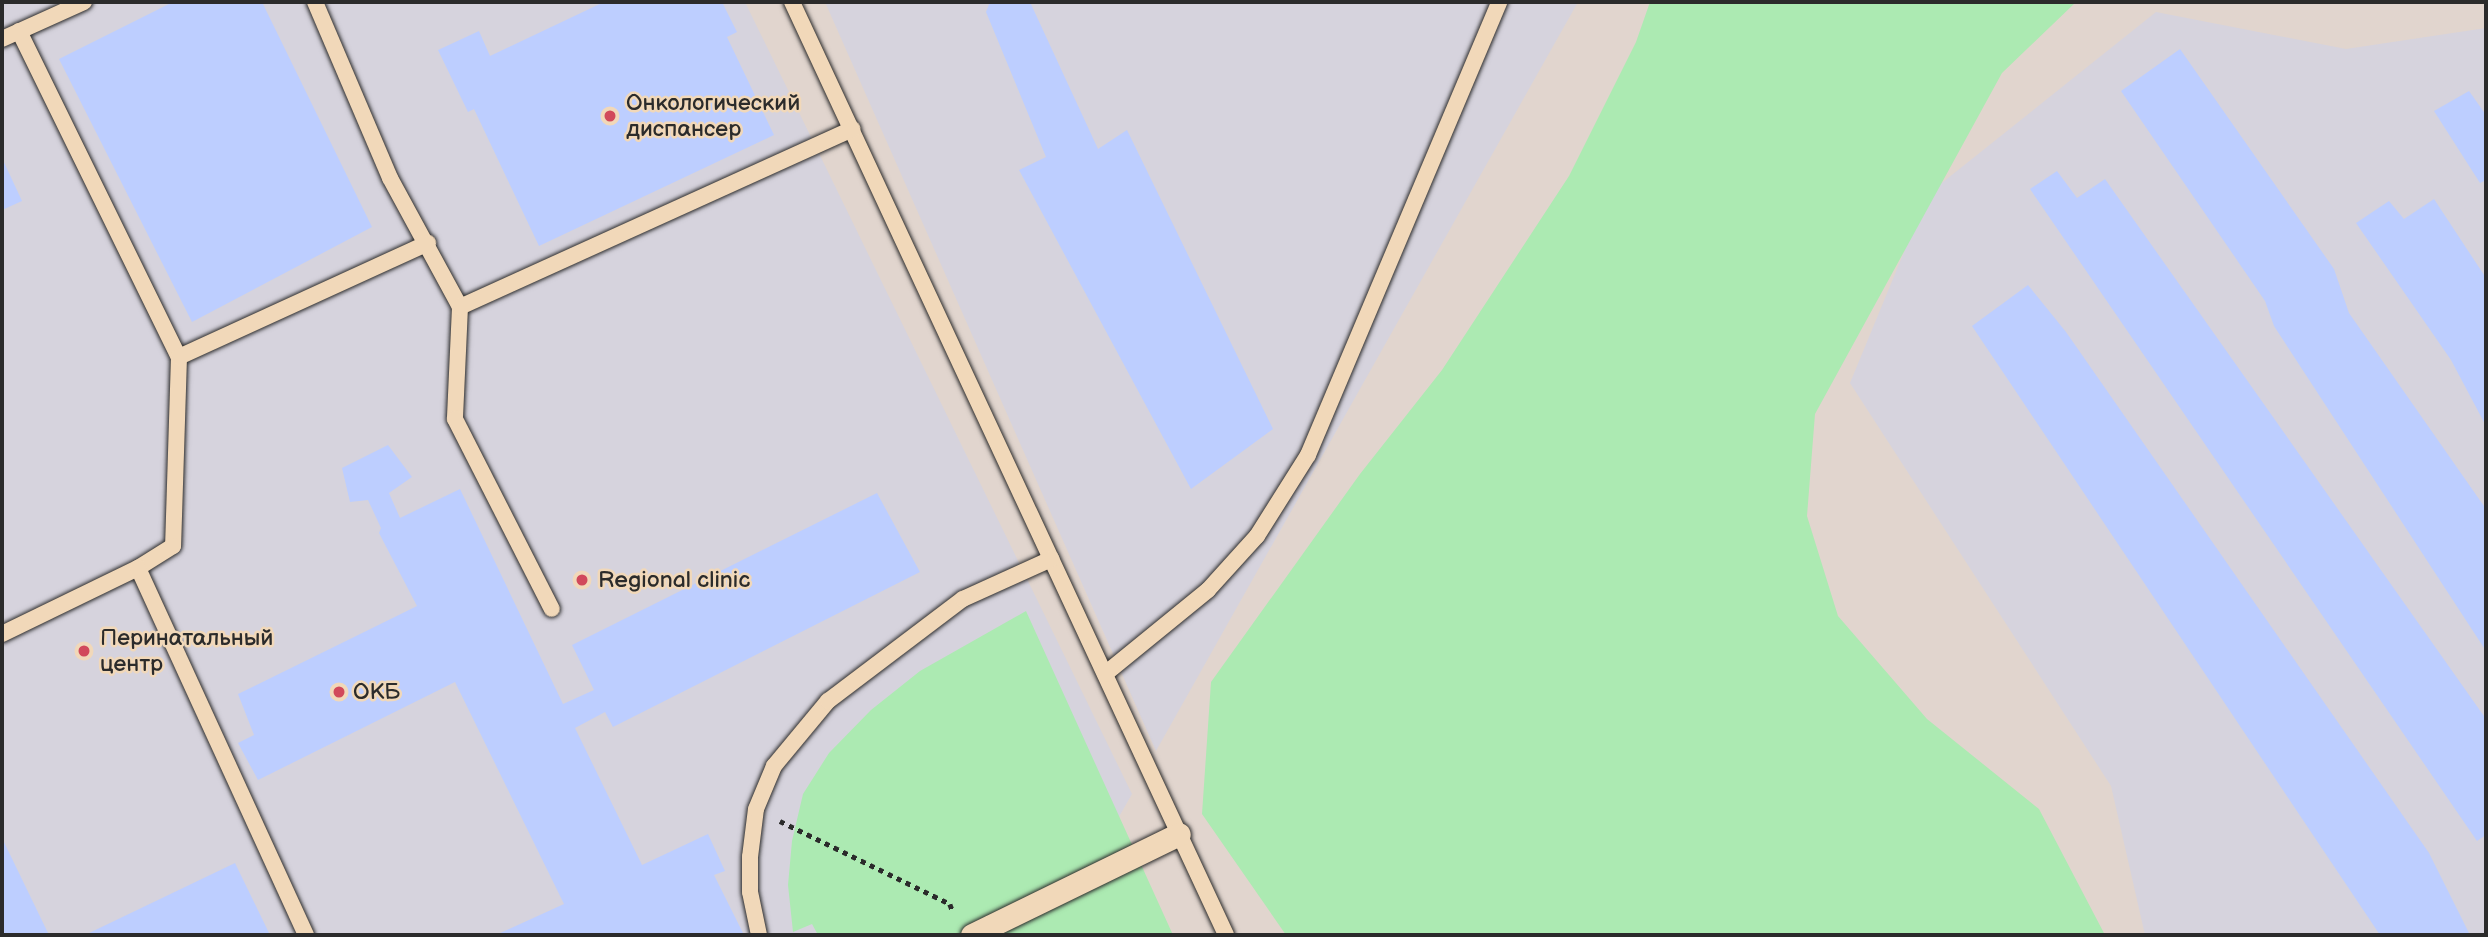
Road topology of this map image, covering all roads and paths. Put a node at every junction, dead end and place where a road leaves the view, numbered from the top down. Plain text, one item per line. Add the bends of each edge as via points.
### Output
1 (83, 2) edge
2 (315, 2) edge
3 (792, 2) edge
4 (1499, 2) edge
5 (19, 31) junction
6 (2, 39) edge
7 (852, 129) junction
8 (428, 243) junction
9 (460, 307) junction
10 (179, 357) junction
11 (1051, 559) junction
12 (138, 568) junction
13 (552, 609) dead end
14 (2, 634) edge
15 (1105, 674) junction
16 (756, 809) junction
17 (1179, 834) junction
18 (965, 930) edge
19 (306, 935) edge
20 (759, 935) edge
21 (1226, 935) edge

1 - 5 lane
2 - 8 lane via 390,178
3 - 7 lane
4 - 15 lane via 1308,455 1257,536 1208,590
5 - 6 lane
5 - 10 lane
7 - 9 lane
7 - 11 lane
8 - 9 lane
8 - 10 lane
9 - 13 lane via 455,419
10 - 12 lane via 173,547
11 - 15 lane
11 - 16 lane via 963,599 828,701 774,766
12 - 14 lane
12 - 19 lane
15 - 17 lane
16 - 18 path via 950,904
16 - 20 lane via 750,892
17 - 18 street
17 - 21 lane

